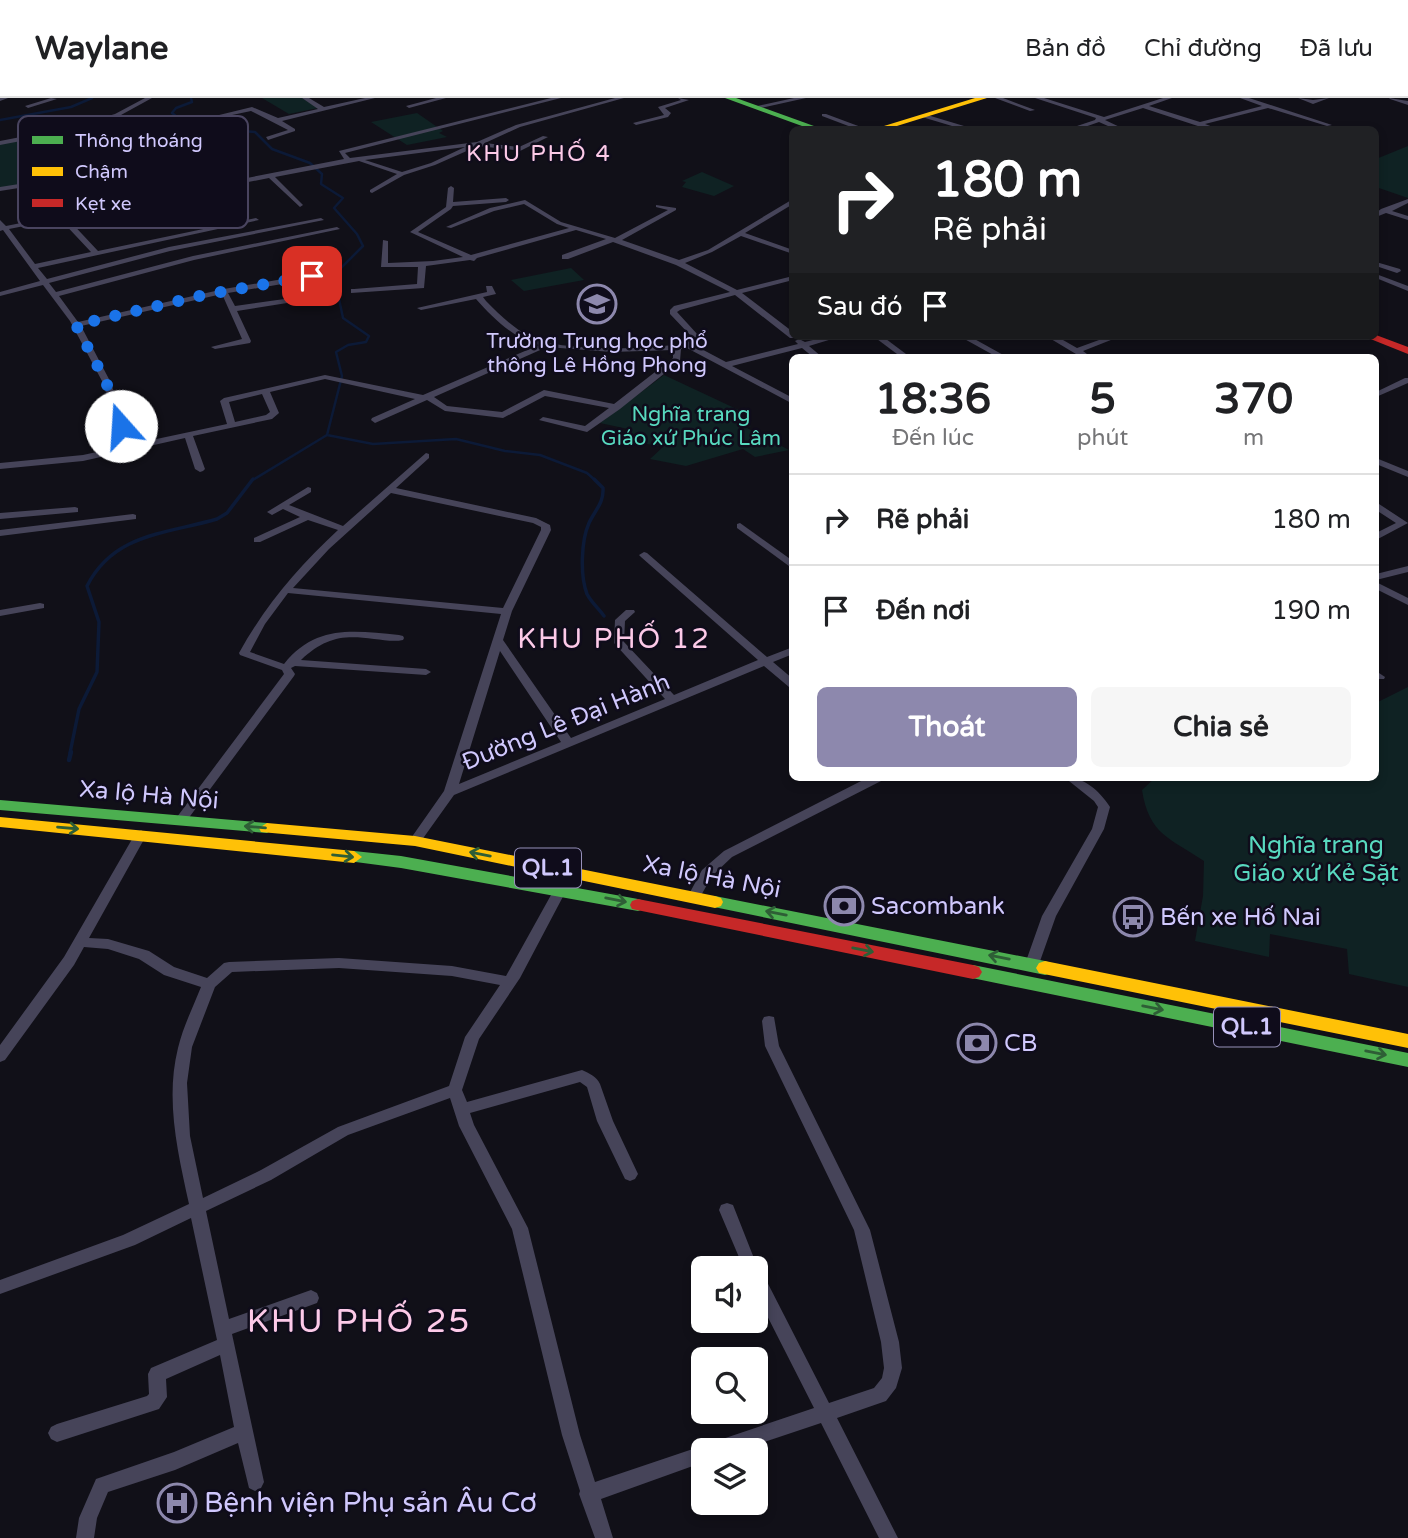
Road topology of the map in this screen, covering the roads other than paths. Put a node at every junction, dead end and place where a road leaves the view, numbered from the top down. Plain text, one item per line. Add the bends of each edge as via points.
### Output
1 (5, 98) edge
2 (149, 98) edge
3 (305, 98) edge
4 (372, 98) edge
5 (443, 98) edge
6 (530, 98) edge
7 (558, 98) edge
8 (681, 98) edge
9 (731, 98) edge
10 (803, 98) edge
11 (983, 98) edge
12 (998, 98) edge
13 (1038, 98) edge
14 (1169, 98) edge
15 (1243, 98) edge
16 (1301, 98) edge
17 (1326, 98) edge
18 (1392, 98) edge
19 (0, 99) edge
20 (44, 99) edge
21 (54, 99) edge
22 (610, 99) edge
23 (621, 101) edge
24 (540, 103) junction
25 (1408, 103) edge
26 (27, 106) dead end
27 (408, 106) dead end
28 (1143, 106) junction
29 (1269, 106) junction
30 (756, 107) junction
31 (321, 108) junction
32 (1032, 110) dead end
33 (568, 112) junction
34 (117, 115) joint
35 (114, 116) edge
36 (218, 116) dead end
37 (924, 116) junction
38 (489, 117) junction
39 (1100, 118) junction
40 (276, 120) junction
41 (498, 120) dead end
42 (823, 122) edge
43 (636, 123) dead end
44 (1199, 123) junction
45 (508, 124) dead end
46 (1329, 125) dead end
47 (801, 126) edge
48 (844, 126) edge
49 (888, 126) edge
50 (959, 126) edge
51 (1079, 126) edge
52 (1115, 126) edge
53 (1208, 126) edge
54 (517, 127) junction
55 (545, 137) dead end
56 (268, 138) dead end
57 (18, 140) edge
58 (0, 143) edge
59 (477, 144) junction
60 (358, 159) junction
61 (349, 160) junction
62 (402, 174) junction
63 (270, 175) junction
64 (248, 179) edge
65 (18, 186) edge
66 (451, 188) dead end
67 (0, 189) edge
68 (372, 191) dead end
69 (1408, 201) edge
70 (525, 202) junction
71 (789, 203) edge
72 (451, 204) junction
73 (300, 205) dead end
74 (658, 206) dead end
75 (1379, 209) edge
76 (1385, 211) junction
77 (1379, 214) edge
78 (1408, 218) edge
79 (256, 220) dead end
80 (321, 220) dead end
81 (248, 222) edge
82 (2, 226) edge
83 (449, 227) dead end
84 (72, 228) edge
85 (217, 228) edge
86 (575, 228) junction
87 (337, 229) dead end
88 (740, 233) junction
89 (614, 239) junction
90 (385, 240) dead end
91 (789, 251) edge
92 (96, 253) junction
93 (565, 257) dead end
94 (475, 262) junction
95 (679, 263) junction
96 (312, 264) dead end
97 (422, 264) junction
98 (1379, 265) edge
99 (36, 266) junction
100 (1397, 271) dead end
101 (1379, 277) edge
102 (789, 279) edge
103 (47, 282) junction
104 (489, 288) dead end
105 (1408, 289) edge
106 (224, 291) junction
107 (354, 291) dead end
108 (737, 293) junction
109 (0, 294) edge
110 (56, 294) junction
111 (478, 296) junction
112 (306, 298) dead end
113 (421, 308) dead end
114 (232, 309) junction
115 (76, 325) junction
116 (789, 333) edge
117 (1379, 334) edge
118 (798, 340) edge
119 (820, 340) edge
120 (883, 340) edge
121 (971, 340) edge
122 (1057, 340) edge
123 (1105, 340) edge
124 (1379, 340) edge
125 (547, 344) junction
126 (803, 344) junction
127 (688, 345) junction
128 (215, 347) dead end
129 (677, 349) junction
130 (1408, 349) edge
131 (1076, 351) junction
132 (815, 354) edge
133 (902, 354) edge
134 (997, 354) edge
135 (1082, 354) edge
136 (724, 365) junction
137 (1408, 380) edge
138 (265, 391) junction
139 (1379, 394) edge
140 (426, 397) junction
141 (789, 400) edge
142 (617, 407) junction
143 (375, 420) dead end
144 (543, 420) dead end
145 (232, 426) junction
146 (188, 435) junction
147 (129, 447) junction
148 (426, 456) dead end
149 (1379, 462) edge
150 (0, 466) edge
151 (200, 469) dead end
152 (1408, 474) edge
153 (391, 489) junction
154 (308, 490) dead end
155 (283, 506) junction
156 (1379, 508) edge
157 (75, 510) dead end
158 (272, 512) dead end
159 (0, 516) edge
160 (133, 517) dead end
161 (307, 517) junction
162 (740, 526) dead end
163 (346, 530) junction
164 (0, 533) edge
165 (1379, 536) edge
166 (257, 540) dead end
167 (644, 555) dead end
168 (789, 563) edge
169 (1408, 569) edge
170 (1379, 576) edge
171 (1379, 587) edge
172 (285, 590) junction
173 (1408, 602) edge
174 (40, 606) dead end
175 (506, 611) junction
176 (630, 611) dead end
177 (0, 613) edge
178 (400, 638) dead end
179 (497, 639) junction
180 (789, 652) edge
181 (766, 662) junction
182 (288, 665) junction
183 (426, 672) dead end
184 (789, 682) edge
185 (673, 701) junction
186 (569, 744) junction
187 (871, 781) edge
188 (1075, 781) edge
189 (450, 792) junction
190 (0, 805) edge
191 (181, 820) junction
192 (0, 822) edge
193 (141, 834) junction
194 (415, 841) junction
195 (561, 889) junction
196 (694, 896) junction
197 (79, 942) junction
198 (1032, 964) junction
199 (1090, 976) junction
200 (509, 982) junction
201 (1027, 983) junction
202 (209, 984) junction
203 (1086, 995) junction
204 (769, 1021) dead end
205 (1408, 1041) edge
206 (0, 1056) edge
207 (1408, 1060) edge
208 (455, 1090) junction
209 (461, 1110) junction
210 (630, 1174) dead end
211 (199, 1207) junction
212 (727, 1210) dead end
213 (746, 1256) edge
214 (0, 1287) edge
215 (311, 1298) dead end
216 (768, 1301) edge
217 (225, 1336) junction
218 (823, 1412) junction
219 (245, 1431) junction
220 (57, 1433) dead end
221 (747, 1438) edge
222 (691, 1458) edge
223 (255, 1482) dead end
224 (588, 1494) junction
225 (85, 1538) edge
226 (604, 1538) edge
227 (889, 1538) edge

1 - 19 street
2 - 34 street
3 - 31 street
4 - 31 street
5 - 27 street
6 - 24 street
7 - 24 street
8 - 43 street via 687,100 660,108 666,116
9 - 30 main road
9 - 47 main road
10 - 30 street
11 - 37 main road
12 - 32 street
13 - 39 street
14 - 28 street
15 - 29 street
16 - 17 street via 1313,102
18 - 25 street
20 - 21 street
20 - 26 street
22 - 23 street
22 - 33 street
24 - 33 street
24 - 38 street
28 - 39 street
28 - 44 street
29 - 44 street
29 - 46 street
30 - 42 main road
31 - 40 street
33 - 54 street
34 - 35 street
36 - 40 street via 252,109
37 - 49 main road
37 - 50 street
38 - 41 street
38 - 61 street via 349,148 341,152
39 - 51 street
39 - 52 street
40 - 56 street via 293,130
42 - 48 street
44 - 53 street
45 - 54 street
54 - 59 street
55 - 59 street via 518,150
57 - 58 street
59 - 60 street
59 - 62 street
60 - 61 street
60 - 62 street
61 - 63 street
62 - 68 street
63 - 64 street
63 - 73 street
65 - 67 street
66 - 72 street
69 - 76 street
70 - 72 street
70 - 83 street via 492,209
70 - 86 street
71 - 88 street
72 - 94 street via 413,232
74 - 89 street via 674,209
75 - 76 street
76 - 77 street
76 - 78 street
79 - 81 street
80 - 103 street via 169,249
82 - 99 street
84 - 92 street
85 - 92 street
86 - 89 street
86 - 94 street
87 - 110 street via 193,258
88 - 91 street
88 - 95 street
89 - 93 street
89 - 95 street
90 - 97 street via 384,265
92 - 99 street
94 - 97 street
95 - 108 street
96 - 106 street via 311,277
97 - 107 street via 421,286
98 - 100 street
99 - 103 street
101 - 105 street
102 - 108 street
103 - 109 street
103 - 110 street
104 - 111 street via 492,294
106 - 114 street
106 - 115 street
108 - 116 street
108 - 127 street via 674,310 692,330
110 - 115 street
111 - 113 street
111 - 125 street via 516,329
112 - 114 street
114 - 128 street via 247,341
115 - 147 street via 106,382
117 - 130 main road
118 - 126 street
119 - 126 street
120 - 133 street
121 - 134 street
122 - 131 street
123 - 131 street
124 - 130 main road
125 - 129 street
125 - 140 street
126 - 132 street
126 - 136 street
127 - 129 street
127 - 136 street
129 - 142 street via 677,359
131 - 135 street
136 - 141 street
137 - 139 street
138 - 140 street via 329,378
138 - 145 street via 224,401
138 - 145 street via 274,415
140 - 142 street via 445,408 503,415 544,393
140 - 143 street
142 - 144 street via 587,429
145 - 146 street
146 - 147 street
146 - 151 street
147 - 150 street via 64,461
148 - 153 street
149 - 152 street
153 - 163 street
153 - 175 street via 545,525 547,530
154 - 155 street
155 - 158 street
155 - 161 street
156 - 165 street via 1402,521
157 - 159 street
160 - 164 street
161 - 163 street
161 - 166 street
162 - 168 street
163 - 172 street
167 - 181 street
169 - 170 street
171 - 173 street
172 - 175 street
172 - 182 street via 244,653
174 - 177 street
175 - 179 street
176 - 185 street via 620,620 620,643
178 - 182 street via 327,635
179 - 186 street
179 - 189 street
180 - 181 street, Đường Lê Đại Hành
181 - 184 street
181 - 185 street, Đường Lê Đại Hành
182 - 183 street
182 - 191 street via 290,674
185 - 186 street, Đường Lê Đại Hành
186 - 189 street, Đường Lê Đại Hành
187 - 196 street via 728,854 707,873
188 - 198 street via 1104,807 1098,829 1049,916
189 - 194 street, Đường Lê Đại Hành
190 - 191 main road, Xa lộ Hà Nội / QL.1
194 -> 191 main road, Xa lộ Hà Nội / QL.1
192 -> 193 main road, Xa lộ Hà Nội / QL.1
193 -> 195 main road, Xa lộ Hà Nội / QL.1 via 401,862
193 - 197 street
196 -> 194 main road, Xa lộ Hà Nội / QL.1
195 - 200 street
195 -> 201 main road, Xa lộ Hà Nội / QL.1
198 -> 196 main road, Xa lộ Hà Nội / QL.1
197 - 202 street via 108,944 144,955 169,971
197 - 206 street
198 - 199 main road, Xa lộ Hà Nội / QL.1
198 - 201 main road
199 - 203 main road
199 - 205 main road, Xa lộ Hà Nội / QL.1
200 - 202 street via 452,971 339,964 229,967
200 - 208 street via 472,1037
201 - 203 main road, Xa lộ Hà Nội / QL.1
202 - 211 street via 185,1047 180,1083 182,1136
203 -> 207 main road, Xa lộ Hà Nội / QL.1
204 - 218 street via 772,1046 862,1230 890,1342 893,1368 880,1395
208 - 209 street
208 - 211 street via 343,1131
209 - 210 street via 588,1078
209 - 224 street via 520,1228
211 - 214 street via 129,1240
211 - 217 street
212 - 213 street
215 - 217 street
216 - 218 street
217 - 219 street
217 - 220 street via 157,1374 158,1397 153,1403
218 - 221 street
218 - 227 street
219 - 223 street
219 - 225 street via 102,1485
222 - 224 street
224 - 226 street

